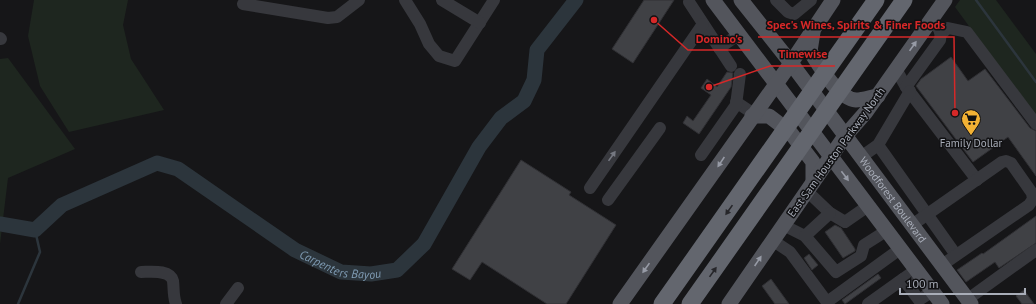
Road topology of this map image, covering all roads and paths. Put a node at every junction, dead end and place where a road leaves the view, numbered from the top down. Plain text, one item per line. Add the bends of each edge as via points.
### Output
1 (358, 0) edge
2 (405, 0) edge
3 (442, 0) edge
4 (494, 0) edge
5 (713, 0) edge
6 (741, 0) edge
7 (776, 0) edge
8 (813, 0) edge
9 (876, 0) edge
10 (904, 0) edge
11 (945, 0) edge
12 (689, 2) dead end
13 (243, 4) dead end
14 (830, 5) edge
15 (931, 20) junction
16 (480, 23) junction
17 (703, 24) junction
18 (813, 29) junction
19 (942, 34) junction
20 (738, 35) junction
21 (719, 48) junction
22 (791, 63) junction
23 (896, 69) junction
24 (776, 84) junction
25 (908, 89) junction
26 (878, 96) junction
27 (736, 102) junction
28 (753, 115) junction
29 (1036, 124) edge
30 (660, 128) dead end
31 (715, 134) junction
32 (845, 136) junction
33 (878, 145) junction
34 (732, 147) junction
35 (701, 155) dead end
36 (830, 157) junction
37 (861, 157) junction
38 (977, 180) junction
39 (810, 186) junction
40 (590, 188) dead end
41 (608, 200) dead end
42 (868, 206) junction
43 (830, 213) junction
44 (928, 214) junction
45 (783, 225) junction
46 (912, 225) junction
47 (805, 236) junction
48 (772, 240) junction
49 (893, 240) junction
50 (1036, 250) edge
51 (956, 255) junction
52 (942, 265) junction
53 (141, 272) dead end
54 (920, 274) junction
55 (903, 279) junction
56 (238, 288) dead end
57 (933, 291) junction
58 (919, 302) edge
59 (969, 302) edge
60 (828, 303) edge
61 (176, 304) edge
62 (226, 304) edge
63 (620, 304) edge
64 (662, 304) edge
65 (690, 304) edge
66 (729, 304) edge
67 (868, 304) edge
68 (942, 304) edge

1 - 13 lane via 337,17 328,18
2 - 16 lane via 429,44 439,56 455,61
3 - 16 lane
4 - 16 lane
5 - 20 main road
6 - 22 main road, Woodforest Boulevard
7 - 8 lane via 788,12 794,14
8 - 14 lane
9 -> 64 highway
65 -> 10 highway
11 - 15 main road, East Sam Houston Parkway North
12 - 17 lane
14 - 18 main road
15 - 19 lane
23 -> 15 main road, East Sam Houston Parkway North
17 - 21 lane
40 -> 17 lane
18 - 22 main road
18 - 26 main road via 810,51 844,96 856,100
19 - 25 lane
19 - 29 lane via 948,28 966,32
20 - 21 lane
20 - 24 main road
21 - 27 lane via 735,70
22 - 24 main road
22 - 32 main road, Woodforest Boulevard
23 - 25 lane
23 - 26 main road, East Sam Houston Parkway North
24 - 28 main road
24 - 36 main road
25 - 33 lane
25 - 38 lane
26 - 32 main road, East Sam Houston Parkway North
27 - 28 lane
27 - 31 lane via 736,106
28 - 34 main road
28 - 39 main road via 769,116 790,132 813,162
30 - 41 lane
31 - 34 lane
31 - 35 lane
32 - 36 main road, East Sam Houston Parkway North
32 - 37 main road, Woodforest Boulevard
33 - 37 lane
33 - 44 lane
34 -> 63 main road
36 - 39 main road, East Sam Houston Parkway North
36 -> 42 main road
37 - 46 main road, Woodforest Boulevard
38 - 44 lane
38 - 51 lane via 1006,160 1032,193 1033,199
39 - 43 lane
39 - 45 main road, East Sam Houston Parkway North
42 - 43 lane via 845,222
42 - 49 main road
43 - 47 lane
44 - 46 lane
44 - 51 lane
45 - 47 lane
45 - 48 main road, East Sam Houston Parkway North
46 - 49 main road
46 - 52 main road, Woodforest Boulevard
47 - 49 lane via 836,272 861,256 864,245
48 - 60 lane via 790,252
66 -> 48 main road, East Sam Houston Parkway North
49 - 54 main road
49 - 60 lane
50 - 59 lane
51 - 52 lane
52 - 54 main road
52 - 59 main road, Woodforest Boulevard
53 - 61 lane via 169,275 173,280
54 - 55 lane
54 - 57 main road
55 - 58 lane
55 - 67 lane
56 - 62 lane
57 - 58 lane
57 - 68 main road

